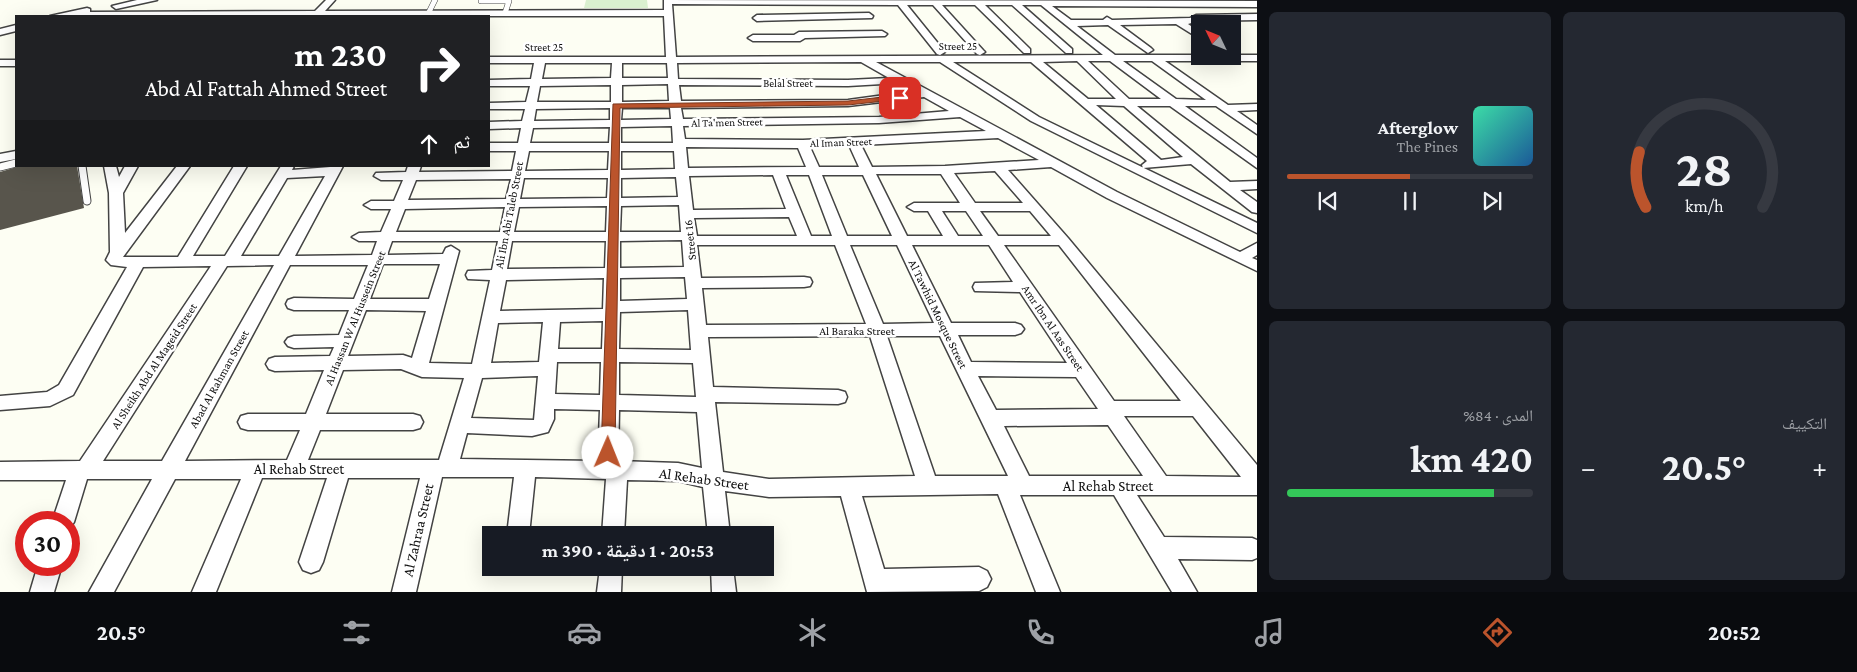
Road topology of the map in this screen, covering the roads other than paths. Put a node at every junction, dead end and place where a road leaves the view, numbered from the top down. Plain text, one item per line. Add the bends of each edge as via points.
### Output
1 (148, 0) edge
2 (331, 0) edge
3 (435, 0) edge
4 (481, 0) edge
5 (813, 1) edge
6 (69, 2) dead end
7 (858, 2) junction
8 (900, 2) junction
9 (941, 2) edge
10 (991, 2) edge
11 (1041, 2) edge
12 (1071, 2) edge
13 (1148, 2) edge
14 (1237, 2) edge
15 (978, 3) junction
16 (1014, 3) junction
17 (133, 4) junction
18 (1085, 4) junction
19 (1257, 4) edge
20 (668, 5) edge
21 (429, 12) junction
22 (476, 12) junction
23 (505, 12) junction
24 (1257, 13) edge
25 (65, 14) junction
26 (123, 14) junction
27 (60, 15) edge
28 (100, 15) edge
29 (240, 15) edge
30 (316, 15) edge
31 (869, 16) junction
32 (790, 17) junction
33 (757, 18) dead end
34 (1257, 18) edge
35 (15, 21) edge
36 (1178, 21) junction
37 (0, 22) edge
38 (1110, 22) junction
39 (1068, 23) junction
40 (15, 28) edge
41 (1191, 30) edge
42 (0, 32) edge
43 (800, 37) junction
44 (753, 38) dead end
45 (889, 43) junction
46 (1102, 50) junction
47 (1241, 50) edge
48 (1257, 50) edge
49 (1191, 51) edge
50 (980, 52) junction
51 (808, 53) junction
52 (1074, 54) junction
53 (1151, 54) junction
54 (941, 55) junction
55 (1030, 55) junction
56 (669, 58) junction
57 (1112, 58) junction
58 (1252, 58) edge
59 (617, 59) junction
60 (864, 59) junction
61 (490, 60) edge
62 (540, 60) junction
63 (790, 60) junction
64 (1257, 64) edge
65 (902, 80) junction
66 (673, 81) junction
67 (616, 82) junction
68 (490, 83) edge
69 (536, 83) junction
70 (800, 83) junction
71 (928, 93) junction
72 (1085, 102) junction
73 (1124, 102) junction
74 (1173, 102) junction
75 (809, 104) junction
76 (616, 105) junction
77 (676, 105) junction
78 (1222, 105) junction
79 (490, 106) edge
80 (531, 106) junction
81 (1257, 107) edge
82 (964, 113) junction
83 (818, 121) junction
84 (678, 123) junction
85 (490, 124) edge
86 (527, 124) junction
87 (615, 124) junction
88 (1257, 130) edge
89 (1003, 134) junction
90 (853, 142) junction
91 (828, 143) junction
92 (803, 144) junction
93 (680, 145) junction
94 (490, 147) edge
95 (523, 147) junction
96 (615, 147) junction
97 (15, 155) edge
98 (0, 158) edge
99 (1192, 160) junction
100 (15, 163) edge
101 (1053, 163) junction
102 (1158, 164) junction
103 (1257, 164) edge
104 (0, 167) edge
105 (82, 167) edge
106 (110, 167) edge
107 (131, 167) edge
108 (183, 167) edge
109 (240, 167) edge
110 (999, 167) junction
111 (1131, 167) junction
112 (336, 169) edge
113 (286, 170) edge
114 (945, 170) junction
115 (413, 171) edge
116 (778, 172) junction
117 (813, 172) junction
118 (868, 172) junction
119 (683, 173) junction
120 (517, 174) junction
121 (614, 174) junction
122 (381, 176) dead end
123 (1257, 185) edge
124 (1226, 186) junction
125 (116, 193) junction
126 (87, 201) dead end
127 (614, 202) junction
128 (512, 203) junction
129 (400, 204) junction
130 (371, 205) dead end
131 (1255, 205) edge
132 (687, 207) junction
133 (914, 207) dead end
134 (933, 207) junction
135 (970, 207) junction
136 (1034, 207) junction
137 (1212, 207) junction
138 (795, 213) junction
139 (1257, 229) edge
140 (454, 237) junction
141 (505, 237) junction
142 (613, 237) junction
143 (359, 238) dead end
144 (387, 238) junction
145 (690, 238) junction
146 (806, 241) junction
147 (842, 241) junction
148 (902, 241) junction
149 (952, 241) junction
150 (994, 241) junction
151 (1063, 241) junction
152 (1257, 248) edge
153 (116, 256) junction
154 (1241, 258) junction
155 (378, 259) junction
156 (448, 259) junction
157 (285, 260) junction
158 (226, 261) junction
159 (182, 262) junction
160 (137, 263) junction
161 (1257, 266) edge
162 (612, 273) junction
163 (474, 275) dead end
164 (498, 275) junction
165 (694, 278) junction
166 (804, 282) dead end
167 (981, 287) dead end
168 (1025, 287) junction
169 (294, 304) dead end
170 (360, 304) junction
171 (697, 304) junction
172 (435, 305) junction
173 (611, 311) junction
174 (552, 316) junction
175 (489, 317) junction
176 (946, 329) junction
177 (1015, 329) dead end
178 (700, 331) junction
179 (877, 331) junction
180 (345, 341) junction
181 (294, 342) dead end
182 (610, 355) junction
183 (702, 357) junction
184 (548, 362) junction
185 (336, 363) junction
186 (275, 364) dead end
187 (418, 369) junction
188 (965, 369) junction
189 (1082, 370) junction
190 (480, 371) junction
191 (838, 397) dead end
192 (707, 400) junction
193 (545, 401) junction
194 (609, 402) junction
195 (0, 403) edge
196 (1198, 408) junction
197 (1111, 413) junction
198 (990, 418) junction
199 (248, 422) dead end
200 (313, 422) junction
201 (413, 422) dead end
202 (460, 425) junction
203 (525, 468) junction
204 (294, 469) junction
205 (340, 469) junction
206 (440, 469) junction
207 (82, 470) junction
208 (169, 470) junction
209 (255, 470) junction
210 (612, 470) junction
211 (0, 471) edge
212 (714, 480) junction
213 (1257, 481) edge
214 (928, 485) junction
215 (1014, 486) junction
216 (1120, 486) junction
217 (1161, 486) junction
218 (1257, 486) edge
219 (849, 487) junction
220 (67, 511) edge
221 (519, 526) edge
222 (613, 526) edge
223 (718, 526) edge
224 (1158, 548) junction
225 (1252, 549) dead end
226 (312, 562) dead end
227 (47, 576) edge
228 (610, 576) edge
229 (723, 576) edge
230 (979, 579) dead end
231 (877, 586) edge
232 (42, 592) edge
233 (101, 592) edge
234 (204, 592) edge
235 (404, 592) edge
236 (609, 592) edge
237 (724, 592) edge
238 (1048, 592) edge
239 (1184, 592) edge

1 - 17 street
2 - 30 street
3 - 21 lane
4 - 22 lane
4 - 23 lane via 509,1
5 - 7 street
5 - 20 street
6 - 25 street
7 - 8 street
7 - 31 street
8 - 9 street
8 - 54 street
9 - 15 street
9 - 50 street
10 - 15 street
10 - 16 street
11 - 12 street
11 - 16 street
11 - 39 street
12 - 18 street
13 - 14 street
13 - 18 street
13 - 36 street
14 - 19 street
14 - 24 street
15 - 55 street
16 - 52 street
17 - 25 street
17 - 26 street via 122,9
18 - 38 street
20 - 23 street
20 - 56 street, Street 16
21 - 22 street
21 - 30 street
22 - 23 street
25 - 27 street
26 - 28 street
26 - 29 street
29 - 30 street
31 - 32 street
31 - 45 street
32 - 33 street
32 - 43 street
34 - 36 street
35 - 37 street
36 - 38 street
36 - 41 street
38 - 39 street
38 - 53 street
39 - 46 street
40 - 42 street
43 - 44 street
43 - 45 street
43 - 51 street
45 - 51 street, Street 25
45 - 54 street, Street 25
46 - 52 street, Street 25
46 - 53 street, Street 25
46 - 57 street
47 - 48 street
49 - 53 street, Street 25
50 - 54 street, Street 25
50 - 55 street, Street 25
51 - 56 street, Street 25
52 - 55 street, Street 25
52 - 57 street, Street 25
52 - 73 street
53 - 57 street, Street 25
53 - 58 street, Street 25
53 - 78 street
54 - 55 street, Street 25
54 - 60 street, Street 25
54 - 111 street via 1035,119
55 - 72 street
56 - 59 street, Street 25
56 - 63 street, Street 25
56 - 66 street, Street 16
57 - 74 street
58 - 64 street
59 - 62 street, Street 25
59 - 67 street
60 - 63 street, Street 25
60 - 65 street
61 - 62 street, Street 25
62 - 69 street, Ali Ibn Abi Taleb Street
63 - 70 street
65 - 70 street, Belal Street
65 - 71 street
66 - 67 street, Belal Street
66 - 70 street, Belal Street
66 - 77 street, Street 16
67 - 69 street, Belal Street
67 - 76 street
68 - 69 street, Belal Street
69 - 80 street, Ali Ibn Abi Taleb Street
70 - 75 street
71 - 75 street via 887,100
71 - 82 street
72 - 73 street
72 - 102 street
73 - 74 street
73 - 99 street
74 - 78 street
74 - 103 street
75 - 77 street
75 - 83 street
76 - 77 street
76 - 80 street
76 - 87 street
77 - 84 street, Street 16
78 - 81 street
78 - 88 street
79 - 80 street
80 - 86 street, Ali Ibn Abi Taleb Street
82 - 83 street, Al Ta'men Street via 888,120
82 - 89 street
83 - 84 street, Al Ta'men Street
83 - 91 street
84 - 87 street, Al Ta'men Street
84 - 93 street, Street 16
85 - 86 street, Al Ta'men Street
86 - 87 street, Al Ta'men Street
86 - 95 street, Ali Ibn Abi Taleb Street
87 - 96 street
89 - 90 street, Al Iman Street
89 - 101 street
90 - 91 street, Al Iman Street
90 - 118 street, Al Tawhid Mosque Street
91 - 92 street, Al Iman Street
92 - 93 street, Al Iman Street
92 - 117 street
93 - 96 street, Al Iman Street
93 - 119 street, Street 16
94 - 95 street, Al Iman Street
95 - 96 street, Al Iman Street
95 - 120 street, Ali Ibn Abi Taleb Street
96 - 121 street
97 - 98 street
99 - 102 street
99 - 124 street
100 - 104 lane
101 - 110 street
101 - 154 street
102 - 111 street
105 - 126 lane
106 - 125 street
107 - 125 street
108 - 153 street
109 - 159 street
110 - 114 street
110 - 136 street
111 - 137 street
112 - 113 street
112 - 157 street, Abad Al Rahman Street
113 - 158 street, Al Sheikh Abd Al Mageid Street
114 - 118 street
114 - 135 street, Amr Ibn Al Aas Street
115 - 120 street
115 - 122 street
115 - 129 street, Al Hassan W Al Hussein Street
116 - 117 street
116 - 119 street
116 - 138 street
117 - 118 street
117 - 147 street
118 - 148 street, Al Tawhid Mosque Street
119 - 121 street
119 - 132 street, Street 16
120 - 121 street
120 - 128 street, Ali Ibn Abi Taleb Street
121 - 127 street
123 - 124 street
124 - 131 street
125 - 153 street
127 - 128 street
127 - 132 street
127 - 142 street
128 - 129 street
128 - 141 street, Ali Ibn Abi Taleb Street
129 - 130 street
129 - 144 street, Al Hassan W Al Hussein Street
131 - 137 street
132 - 138 street
132 - 145 street, Street 16
133 - 134 street
134 - 135 street
134 - 149 street
135 - 136 street
135 - 150 street, Amr Ibn Al Aas Street
136 - 151 street
137 - 139 street
138 - 146 street
140 - 141 street
140 - 144 street
140 - 156 street
141 - 142 street
141 - 164 street, Ali Ibn Abi Taleb Street
142 - 145 street
142 - 162 street
143 - 144 street
144 - 155 street, Al Hassan W Al Hussein Street
145 - 146 street
145 - 165 street, Street 16
146 - 147 street
147 - 148 street
147 - 179 street
148 - 149 street
148 - 176 street, Al Tawhid Mosque Street
149 - 150 street
150 - 151 street
150 - 168 street, Amr Ibn Al Aas Street
151 - 196 street
152 - 154 street
153 - 160 street via 116,262
154 - 161 street
155 - 156 street
155 - 157 street
155 - 170 street, Al Hassan W Al Hussein Street
156 - 172 street
157 - 158 street
157 - 208 street, Abad Al Rahman Street
158 - 159 street
158 - 207 street, Al Sheikh Abd Al Mageid Street
159 - 160 street
160 - 195 street via 66,390 50,400
162 - 164 street
162 - 165 street
162 - 173 street
163 - 164 street
164 - 175 street, Ali Ibn Abi Taleb Street
165 - 166 street
165 - 171 street, Street 16
167 - 168 street
168 - 189 street, Amr Ibn Al Aas Street
169 - 170 street
170 - 172 street
170 - 180 street, Al Hassan W Al Hussein Street
171 - 173 street
171 - 178 street, Street 16
172 - 187 street
173 - 174 street
173 - 182 street
174 - 175 street
174 - 184 street
175 - 190 street, Ali Ibn Abi Taleb Street
176 - 177 street, Al Baraka Street
176 - 179 street, Al Baraka Street
176 - 188 street, Al Tawhid Mosque Street
178 - 179 street, Al Baraka Street
178 - 183 street, Street 16
179 - 214 street
180 - 181 street
180 - 185 street, Al Hassan W Al Hussein Street
182 - 183 street
182 - 184 street
182 - 194 street
183 - 192 street, Street 16
184 - 190 street
184 - 193 street
185 - 186 street
185 - 187 street via 403,362
185 - 200 street, Al Hassan W Al Hussein Street
187 - 190 street
188 - 189 street
188 - 198 street, Al Tawhid Mosque Street
189 - 197 street, Amr Ibn Al Aas Street
190 - 202 street, Ali Ibn Abi Taleb Street via 473,376
191 - 192 street
192 - 194 street
192 - 212 street, Street 16
193 - 194 street
193 - 202 street via 543,422 537,428
194 - 210 street
196 - 197 street
196 - 213 street
197 - 198 street
197 - 217 street, Amr Ibn Al Aas Street
198 - 215 street, Al Tawhid Mosque Street
199 - 200 street
200 - 201 street
200 - 204 street, Al Hassan W Al Hussein Street
202 - 206 street, Al Zahraa Street
203 - 206 street, Al Rehab Street
203 - 210 street, Al Rehab Street
203 - 221 street
204 - 205 street, Al Rehab Street
204 - 209 street, Al Rehab Street
205 - 206 street, Al Rehab Street
205 - 226 street
206 - 235 street, Al Zahraa Street
207 - 208 street, Al Rehab Street
207 - 211 street, Al Rehab Street
207 - 220 street, Al Sheikh Abd Al Mageid Street
208 - 209 street, Al Rehab Street
208 - 233 street, Abad Al Rahman Street
209 - 234 street
210 - 212 street, Al Rehab Street via 678,472
210 - 222 street
212 - 219 street, Al Rehab Street via 769,488
212 - 223 street, Street 16
214 - 215 street, Al Rehab Street
214 - 219 street, Al Rehab Street
215 - 216 street, Al Rehab Street
215 - 238 street, Al Tawhid Mosque Street
216 - 217 street, Al Rehab Street
216 - 224 street
217 - 218 street, Al Rehab Street
219 - 231 street
224 - 225 street
224 - 239 street
227 - 232 street
228 - 236 street
229 - 237 street
230 - 231 street

